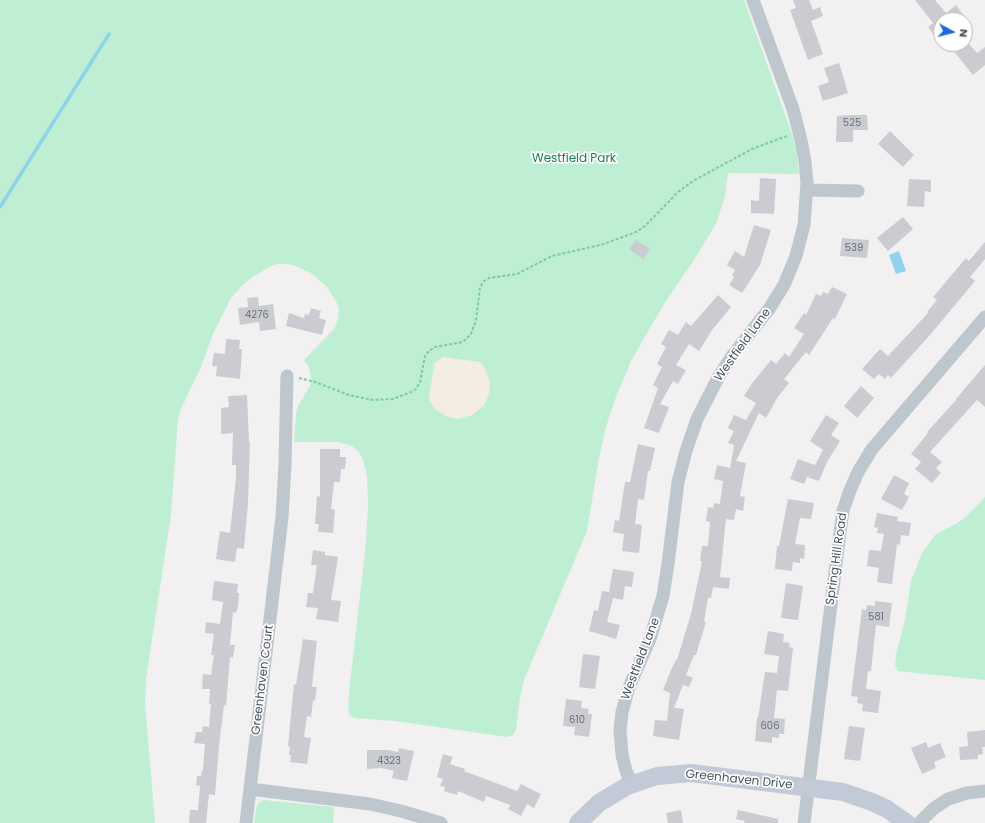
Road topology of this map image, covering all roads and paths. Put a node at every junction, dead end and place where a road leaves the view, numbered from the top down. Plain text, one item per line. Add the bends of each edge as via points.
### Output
1 (753, 0) edge
2 (800, 133) junction
3 (807, 190) junction
4 (858, 191) dead end
5 (985, 317) edge
6 (287, 376) joint
7 (632, 784) junction
8 (809, 787) junction
9 (250, 789) junction
10 (985, 791) edge
11 (246, 823) edge
12 (441, 823) edge
13 (578, 823) edge
14 (804, 823) edge
15 (907, 823) edge
16 (919, 823) edge

1 - 2 street, Westfield Lane
2 - 3 street, Westfield Lane
2 - 6 path via 752,149 693,181 636,232 604,244 552,256 517,274 484,280 480,287 476,320 471,334 463,342 435,347 429,351 425,356 420,382 405,395 386,400 363,398 315,382
3 - 4 street
3 - 7 street, Westfield Lane via 803,231 788,278 769,309 719,376 697,419 686,451 678,482 663,596 650,639 622,712 622,754
5 - 8 street, Spring Hill Road via 872,449 849,492 840,532
6 - 9 street, Greenhaven Court via 282,517
7 - 8 street, Greenhaven Drive via 662,776 691,773
7 - 13 street, Greenhaven Drive via 599,803
8 - 14 street, Spring Hill Road
8 - 15 street, Greenhaven Drive via 842,792 865,799
9 - 11 street, Greenhaven Court
9 - 12 street via 370,804
10 - 16 street via 966,793 948,799

